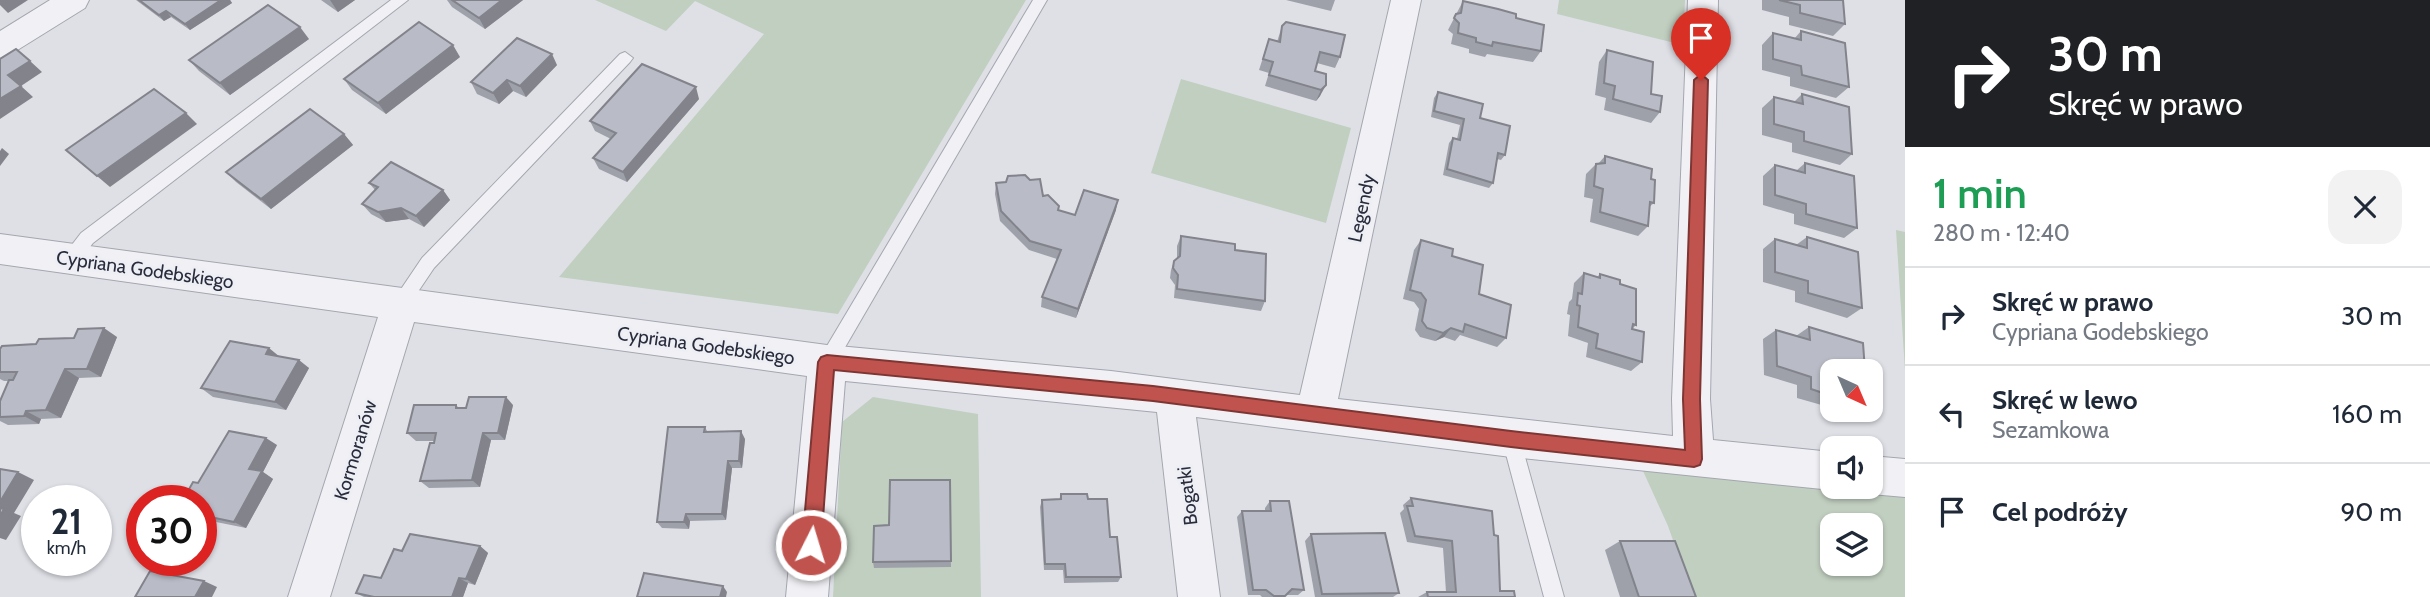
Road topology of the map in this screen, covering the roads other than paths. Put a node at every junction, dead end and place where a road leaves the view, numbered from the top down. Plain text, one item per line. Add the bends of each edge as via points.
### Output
1 (74, 0) edge
2 (401, 0) edge
3 (1040, 0) edge
4 (1406, 0) edge
5 (1703, 0) edge
6 (0, 46) edge
7 (625, 58) dead end
8 (0, 249) edge
9 (70, 259) junction
10 (401, 303) junction
11 (827, 362) junction
12 (1174, 396) junction
13 (1315, 415) junction
14 (1511, 439) junction
15 (1694, 459) junction
16 (1820, 470) edge
17 (1883, 476) edge
18 (1905, 478) edge
19 (309, 597) edge
20 (807, 597) edge
21 (1199, 597) edge
22 (1555, 597) edge

1 - 6 street
2 - 9 lane via 87,238
3 - 11 lane
4 - 13 street, Legendy
5 - 15 street
7 - 10 lane via 428,263
8 - 9 street, Cypriana Godebskiego
9 - 10 street, Cypriana Godebskiego
10 - 11 street, Cypriana Godebskiego
10 - 19 street, Kormoranów
11 - 12 street, Cypriana Godebskiego
11 - 20 street
12 - 13 street, Cypriana Godebskiego
12 - 21 street, Bogatki
13 - 14 street, Cypriana Godebskiego
14 - 15 street, Cypriana Godebskiego
14 - 22 lane
15 - 16 street, Cypriana Godebskiego
17 - 18 street

